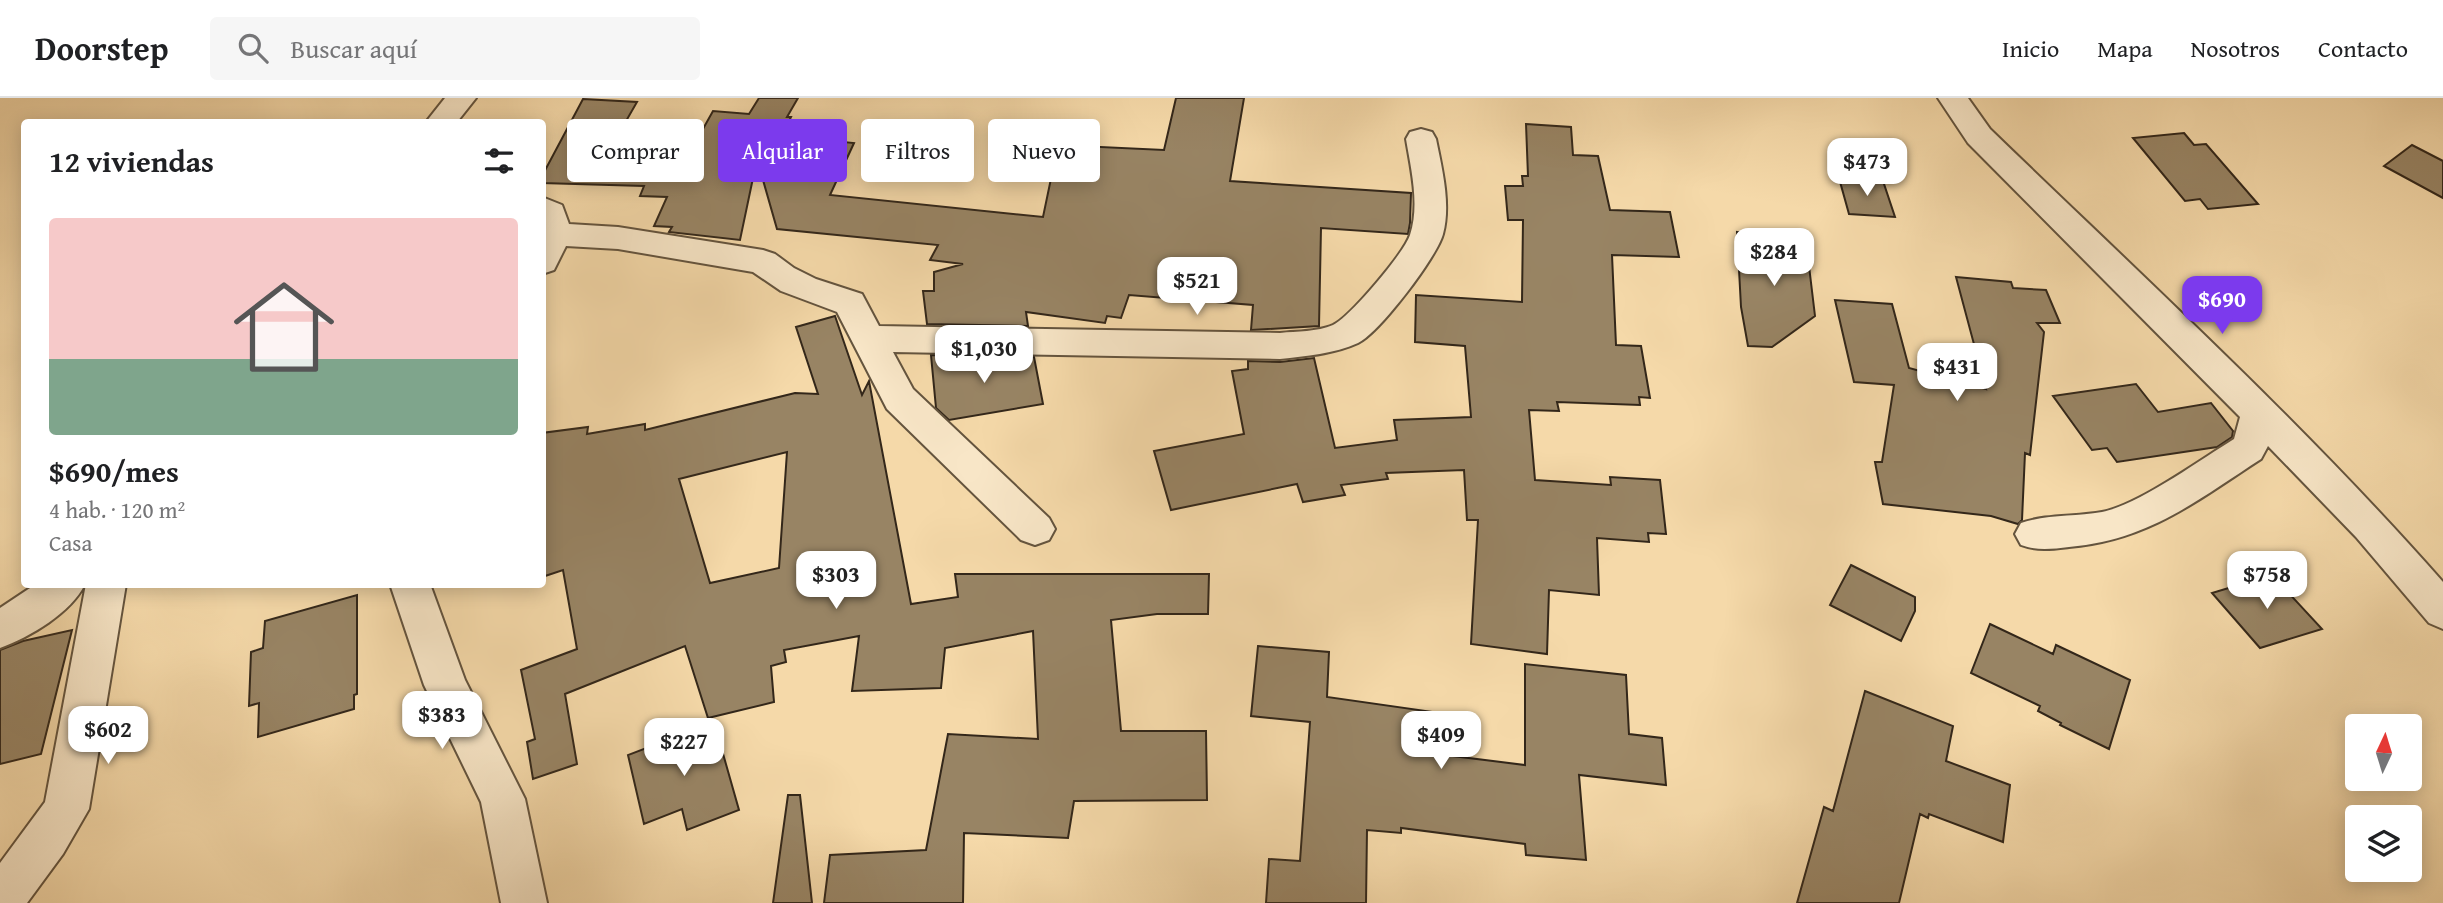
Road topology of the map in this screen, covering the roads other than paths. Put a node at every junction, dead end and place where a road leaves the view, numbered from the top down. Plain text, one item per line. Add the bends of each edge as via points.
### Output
1 (461, 98) edge
2 (1953, 98) edge
3 (444, 119) edge
4 (1421, 139) dead end
5 (547, 234) edge
6 (872, 340) junction
7 (2259, 416) junction
8 (1035, 529) dead end
9 (2035, 534) dead end
10 (60, 588) edge
11 (105, 588) edge
12 (411, 588) edge
13 (2443, 611) edge
14 (0, 630) edge
15 (0, 901) edge
16 (524, 903) edge

1 - 3 street
2 - 7 street via 1979,136
4 - 6 street via 1431,188 1426,237 1354,329 1324,341 1280,346
5 - 6 street via 618,238 763,262 779,277 850,303
6 - 8 street via 900,399
7 - 9 street via 2248,449 2143,514 2103,528
7 - 13 street via 2370,526
10 - 14 street
11 - 15 street via 65,809
12 - 16 street via 445,685 503,799

